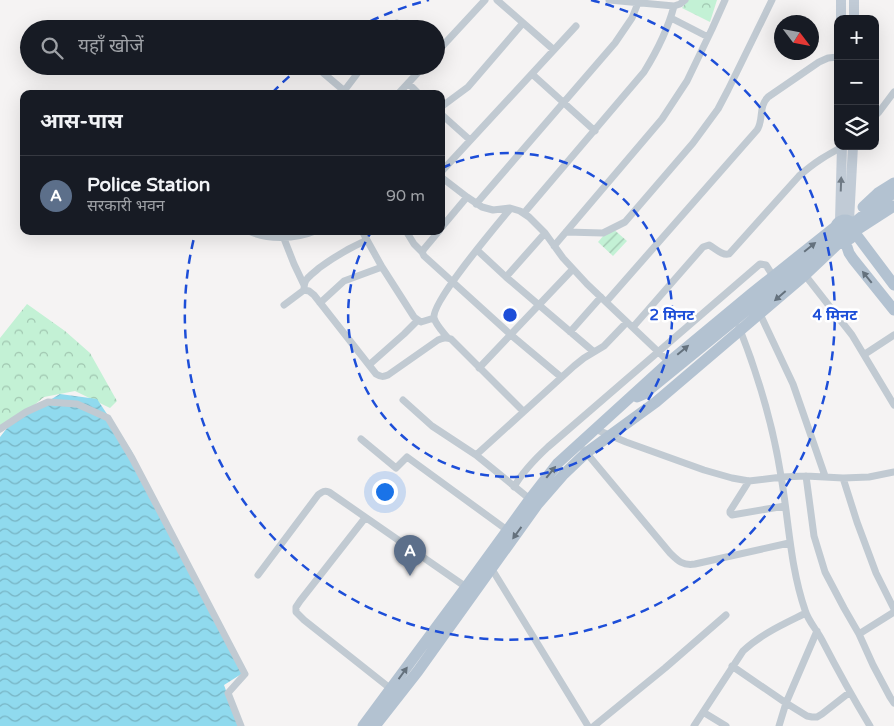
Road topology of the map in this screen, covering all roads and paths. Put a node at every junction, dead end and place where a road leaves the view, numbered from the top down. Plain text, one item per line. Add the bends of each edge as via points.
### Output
1 (485, 0) edge
2 (497, 0) edge
3 (609, 0) edge
4 (685, 0) edge
5 (772, 0) edge
6 (841, 0) edge
7 (854, 0) edge
8 (723, 1) edge
9 (638, 3) junction
10 (674, 6) junction
11 (842, 15) edge
12 (854, 15) edge
13 (671, 18) junction
14 (523, 23) junction
15 (576, 26) dead end
16 (708, 37) junction
17 (445, 43) edge
18 (554, 50) junction
19 (834, 57) edge
20 (532, 74) junction
21 (326, 75) edge
22 (357, 75) edge
23 (416, 75) edge
24 (408, 84) junction
25 (344, 90) edge
26 (347, 90) edge
27 (402, 90) edge
28 (415, 90) edge
29 (894, 92) edge
30 (564, 102) junction
31 (445, 104) edge
32 (879, 113) edge
33 (445, 118) edge
34 (595, 131) junction
35 (470, 140) junction
36 (837, 150) edge
37 (845, 150) edge
38 (445, 168) edge
39 (445, 180) edge
40 (894, 183) edge
41 (894, 193) edge
42 (467, 198) junction
43 (476, 204) junction
44 (894, 206) edge
45 (510, 208) junction
46 (524, 213) junction
47 (445, 224) edge
48 (848, 226) junction
49 (566, 232) junction
50 (545, 233) junction
51 (262, 235) edge
52 (277, 235) edge
53 (282, 235) edge
54 (364, 235) edge
55 (408, 235) edge
56 (436, 235) edge
57 (367, 240) junction
58 (843, 240) junction
59 (554, 246) junction
60 (477, 250) junction
61 (422, 252) junction
62 (382, 267) junction
63 (573, 269) junction
64 (805, 275) junction
65 (773, 276) junction
66 (506, 277) junction
67 (453, 282) junction
68 (894, 284) edge
69 (304, 287) junction
70 (604, 299) junction
71 (320, 303) junction
72 (284, 305) dead end
73 (540, 305) junction
74 (732, 310) junction
75 (894, 310) edge
76 (760, 314) junction
77 (434, 318) junction
78 (418, 320) junction
79 (630, 324) junction
80 (740, 329) junction
81 (570, 332) junction
82 (511, 335) junction
83 (894, 335) edge
84 (447, 337) junction
85 (658, 350) junction
86 (594, 352) junction
87 (865, 354) junction
88 (669, 362) junction
89 (369, 364) junction
90 (479, 368) junction
91 (561, 377) junction
92 (646, 393) junction
93 (403, 400) dead end
94 (894, 405) edge
95 (620, 406) junction
96 (523, 412) junction
97 (633, 418) junction
98 (0, 429) edge
99 (595, 429) junction
100 (611, 435) junction
101 (361, 439) dead end
102 (579, 444) junction
103 (586, 453) junction
104 (476, 455) junction
105 (894, 472) edge
106 (806, 476) junction
107 (825, 476) junction
108 (782, 477) junction
109 (843, 478) junction
110 (749, 481) junction
111 (514, 487) junction
112 (534, 502) junction
113 (785, 506) junction
114 (365, 518) junction
115 (508, 530) junction
116 (789, 543) junction
117 (489, 564) junction
118 (258, 575) dead end
119 (466, 588) junction
120 (894, 610) edge
121 (806, 613) junction
122 (726, 615) dead end
123 (449, 619) junction
124 (817, 631) junction
125 (859, 634) junction
126 (732, 666) junction
127 (391, 689) junction
128 (850, 692) junction
129 (786, 703) junction
130 (894, 703) edge
131 (703, 712) junction
132 (241, 726) edge
133 (364, 726) edge
134 (375, 726) edge
135 (588, 726) edge
136 (594, 726) edge
137 (694, 726) edge
138 (726, 726) edge
139 (779, 726) edge
140 (870, 726) edge

1 - 17 street
2 - 14 street
3 - 9 street
4 - 10 street
5 - 49 street via 718,110 625,222 602,234
6 - 11 main road
7 - 12 main road
8 - 16 street
9 - 10 street
9 - 30 street via 615,43
10 - 13 street
13 - 16 street
13 - 34 street via 644,72
14 - 18 street
14 - 31 street via 468,86
15 - 18 street
16 - 49 street via 687,81 662,120
18 - 20 street
19 - 70 street via 819,62 764,102 757,130
20 - 30 street
20 - 35 street
21 - 25 street
22 - 26 street
23 - 24 street
24 - 27 street
24 - 28 street
29 - 32 street
30 - 34 street
30 - 43 street
33 - 35 street
34 - 46 street
35 - 38 street
36 - 79 street via 799,176 729,254 722,254 709,245 703,247
37 - 48 main road
39 - 42 street
40 - 48 main road via 865,205
41 - 92 main road
42 - 43 street
42 - 47 street
43 - 45 street via 493,210
44 - 48 main road
45 - 46 street
45 - 60 street
46 - 50 street
48 - 58 main road via 850,239
48 - 58 main road via 836,235
65 -> 48 main road
48 - 68 main road
49 - 59 street
50 - 59 street
50 - 66 street
51 - 52 street
53 - 69 street
54 - 57 street
55 - 61 street
56 - 61 street
57 - 62 street
57 - 69 street via 331,259 307,279
58 - 64 main road
75 -> 58 main road via 853,259
59 - 63 street
60 - 66 street
60 - 67 street
61 - 67 street
62 - 71 street via 344,281
62 - 78 street
63 - 70 street
63 - 73 street
64 -> 76 main road
64 - 87 street
65 - 74 main road
65 - 85 street via 766,265 760,264
66 - 73 street
67 - 77 street via 440,300
67 - 82 street
69 - 71 street
69 - 72 street
70 - 79 street
70 - 81 street
71 - 89 street
73 - 81 street
73 - 82 street
74 - 80 street
88 -> 74 main road
76 - 80 main road
76 - 107 street via 793,384
77 - 78 street
77 - 84 street
78 - 89 street
79 - 85 street
79 - 86 street
80 - 97 main road
80 - 108 street via 760,385
81 - 86 street
82 - 90 street
82 - 91 street
83 - 87 street
84 - 89 street via 383,377 376,374
84 - 90 street
85 - 88 street
85 - 111 street via 542,452
86 - 91 street
87 - 94 street
88 - 95 main road
90 - 96 street
91 - 96 street
92 - 95 main road
92 - 97 main road
93 - 104 street via 432,426
95 - 99 main road
96 - 104 street
97 - 100 main road
98 - 132 street via 48,402 77,404 108,418 245,674 228,693
99 - 100 street
99 - 102 main road
100 - 103 main road
100 - 110 street via 704,470
101 - 115 street via 396,468 406,456
102 - 103 street
112 -> 102 main road via 558,464
103 - 112 main road
103 - 116 street via 682,564 695,564
104 - 111 street
105 - 109 street
106 - 107 street
106 - 108 street
106 - 125 street via 814,536 825,572
107 - 109 street
108 - 110 street
108 - 113 street
109 - 120 street via 876,573
110 - 113 street via 730,511 732,515
111 - 112 street
112 - 115 main road
112 -> 117 main road
113 - 116 street
114 - 118 street via 329,492 321,492
114 - 119 street
114 - 127 street via 300,600 296,612
115 - 117 main road
116 - 121 street
117 - 119 main road
117 - 123 main road
117 - 135 street
119 - 123 main road
120 - 125 street
121 - 124 street
121 - 126 street via 752,642
122 - 136 street
127 -> 123 main road
123 - 134 main road via 418,671
124 - 128 street
124 - 129 street
125 - 130 street
126 - 129 street
126 - 131 street
127 - 133 main road
128 - 129 street via 817,717 807,716
128 - 140 street
129 - 139 street
131 - 137 street
131 - 138 street

